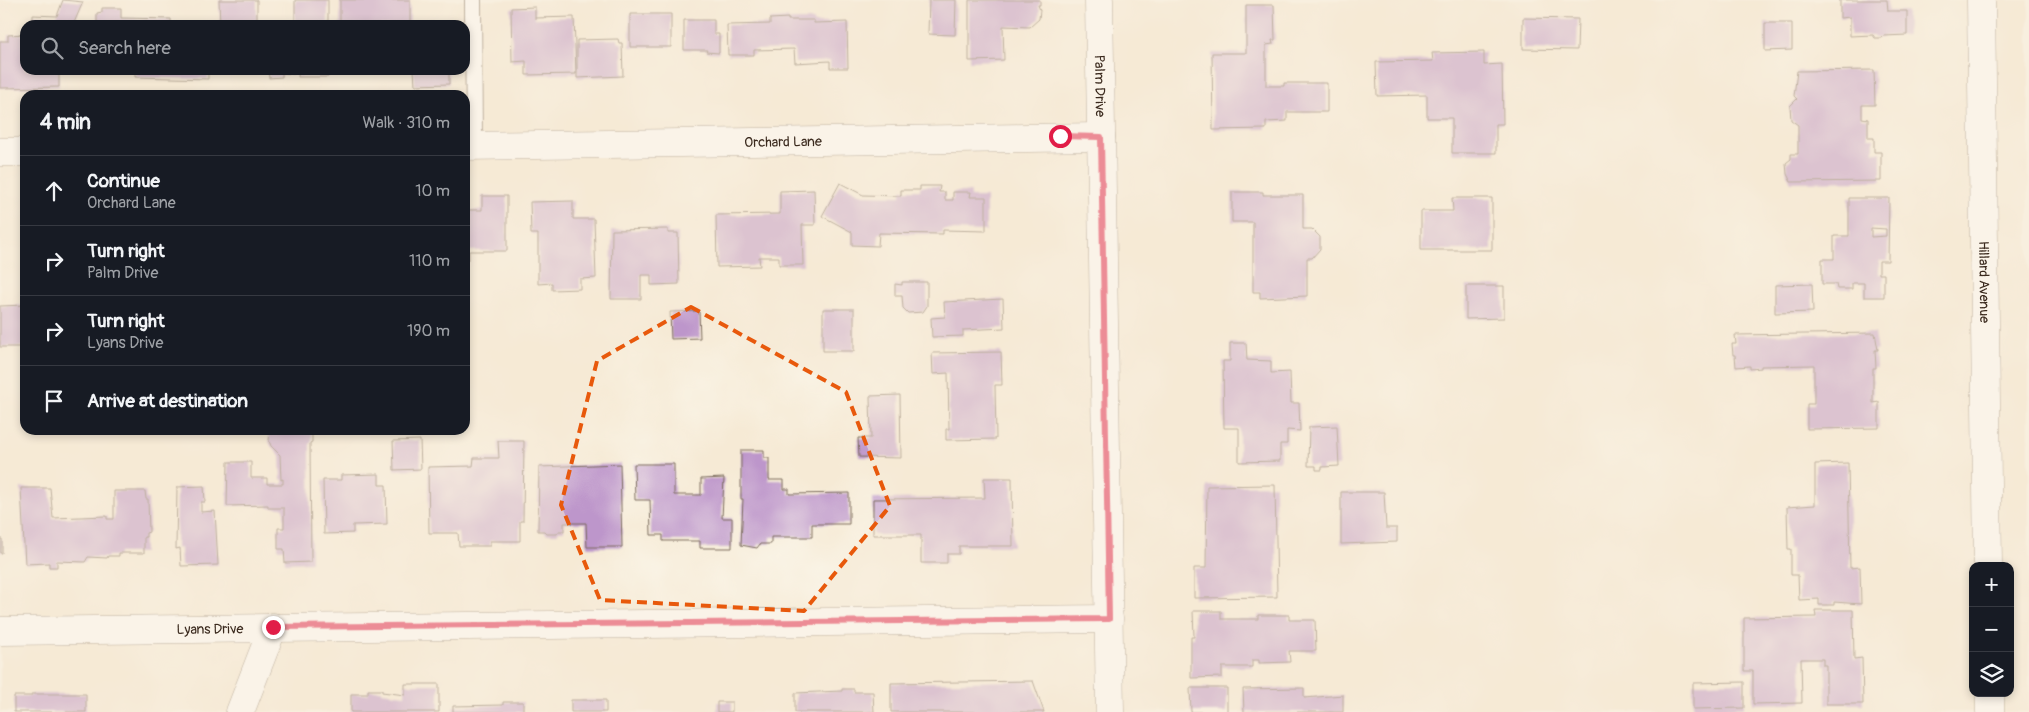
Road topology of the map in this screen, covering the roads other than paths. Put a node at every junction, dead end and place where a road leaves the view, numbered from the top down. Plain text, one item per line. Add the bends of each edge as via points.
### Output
1 (473, 0) edge
2 (1099, 0) edge
3 (1981, 0) edge
4 (470, 110) edge
5 (1101, 137) junction
6 (470, 146) edge
7 (0, 152) edge
8 (20, 152) edge
9 (1988, 562) edge
10 (1109, 619) junction
11 (273, 627) junction
12 (0, 631) edge
13 (1990, 697) edge
14 (240, 712) edge
15 (1110, 712) edge
16 (1990, 712) edge

1 - 4 lane
2 - 5 street, Palm Drive
3 - 9 street, Hillard Avenue
5 - 6 street, Orchard Lane
5 - 10 street, Palm Drive
7 - 8 street
10 - 11 street, Lyans Drive
10 - 15 street, Palm Drive
11 - 12 street, Lyans Drive
11 - 14 street
13 - 16 street

